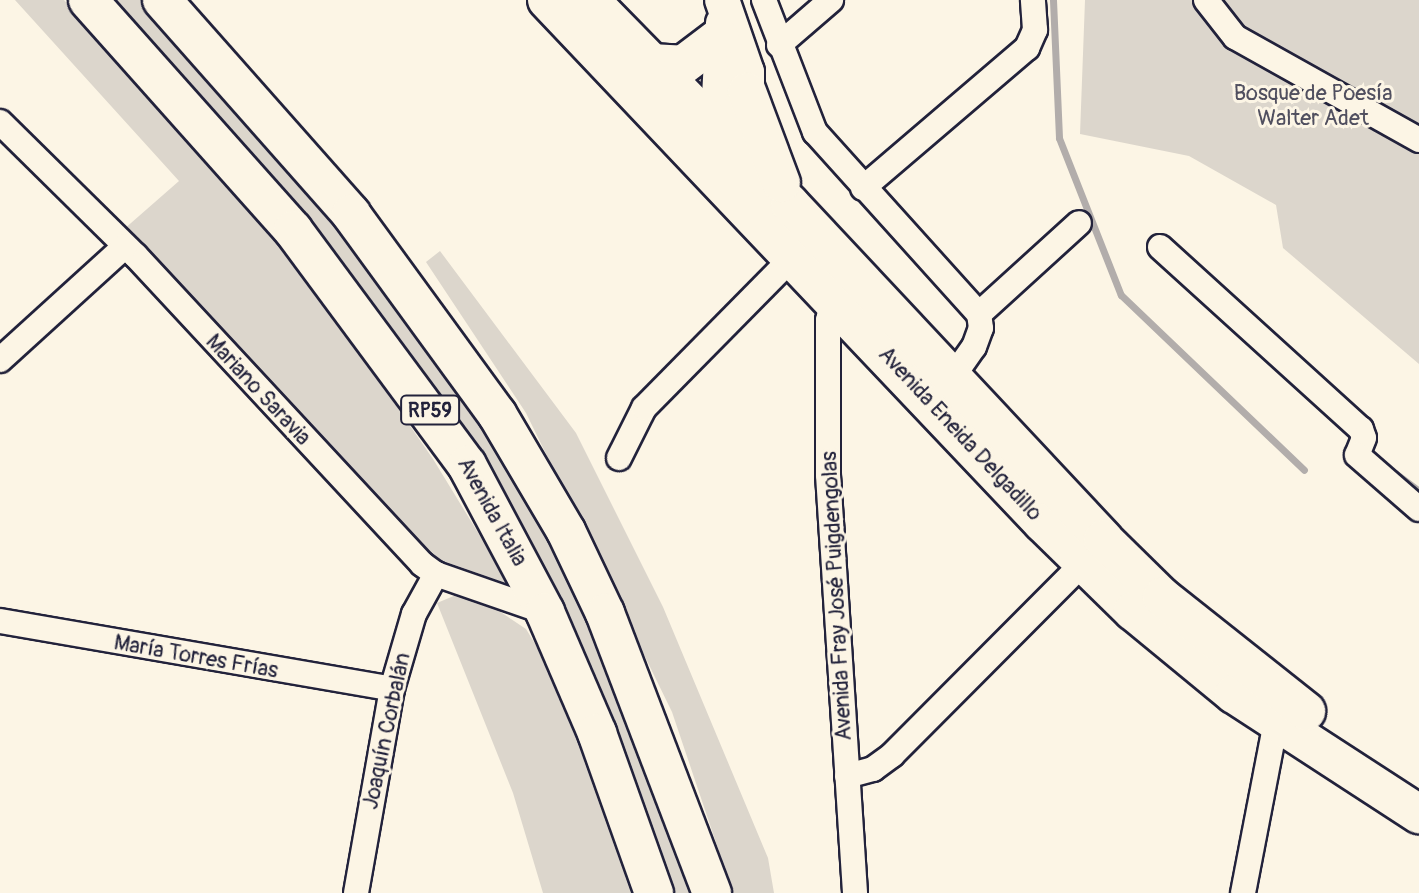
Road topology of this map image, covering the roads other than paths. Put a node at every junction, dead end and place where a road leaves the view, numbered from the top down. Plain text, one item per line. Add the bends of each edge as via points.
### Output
1 (88, 0) edge
2 (162, 0) edge
3 (547, 0) edge
4 (590, 0) edge
5 (764, 0) edge
6 (831, 0) edge
7 (1033, 0) edge
8 (1206, 0) edge
9 (722, 16) edge
10 (779, 45) junction
11 (650, 63) junction
12 (747, 92) junction
13 (0, 122) edge
14 (1419, 140) edge
15 (708, 143) junction
16 (863, 188) junction
17 (790, 204) junction
18 (1079, 223) dead end
19 (806, 244) junction
20 (124, 247) junction
21 (1160, 247) dead end
22 (833, 299) junction
23 (979, 314) junction
24 (0, 360) edge
25 (952, 378) junction
26 (619, 458) dead end
27 (1419, 509) edge
28 (1083, 563) junction
29 (436, 574) junction
30 (545, 612) junction
31 (0, 621) edge
32 (392, 689) junction
33 (1279, 708) junction
34 (847, 776) junction
35 (1419, 785) edge
36 (1419, 814) edge
37 (356, 893) edge
38 (654, 893) edge
39 (712, 893) edge
40 (855, 893) edge
41 (1243, 893) edge

1 - 30 main road, Avenida Italia / RP59 via 223,147 368,325 467,465
2 - 39 main road, RP59 via 351,214 497,414 566,531 605,613
3 - 15 main road, Avenida Eneida Delgadillo
4 - 11 main road, Avenida Eneida Delgadillo
5 - 10 street
6 - 10 street
7 - 16 street via 1035,30 1027,48
8 - 14 street via 1220,25 1235,37
9 - 11 main road via 683,65
9 - 12 main road via 747,72
9 - 15 main road via 722,77
10 - 16 street via 815,132
11 - 15 main road, Avenida Eneida Delgadillo
12 - 15 main road
12 - 17 main road
13 - 20 street, Mariano Saravia
15 - 17 main road, Avenida Eneida Delgadillo
15 - 19 main road, Avenida Eneida Delgadillo
16 - 23 street
17 - 19 main road, Avenida Eneida Delgadillo
18 - 23 street
19 - 22 main road, Avenida Eneida Delgadillo
19 - 25 main road, Avenida Eneida Delgadillo
19 - 26 street via 644,408
20 - 24 street
20 - 29 street, Mariano Saravia
21 - 27 street via 1361,429 1364,438 1357,455
22 - 28 main road, Avenida Eneida Delgadillo
22 - 34 street, Avenida Fray José Puigdengolas via 828,320 828,475
23 - 25 street via 981,328 974,347
25 - 33 main road, Avenida Eneida Delgadillo via 1162,597
28 - 33 main road, Avenida Eneida Delgadillo via 1172,645
28 - 34 street via 892,755 873,769
29 - 30 street, Mariano Saravia
29 - 32 street, Joaquín Corbalán via 414,614
30 - 38 main road, Avenida Italia / RP59 via 597,733
31 - 32 street, María Torres Frías
32 - 37 street, Joaquín Corbalán
33 - 35 main road, Avenida Eneida Delgadillo
33 - 36 main road, Avenida Eneida Delgadillo
33 - 41 street
34 - 40 street, Avenida Fray José Puigdengolas

